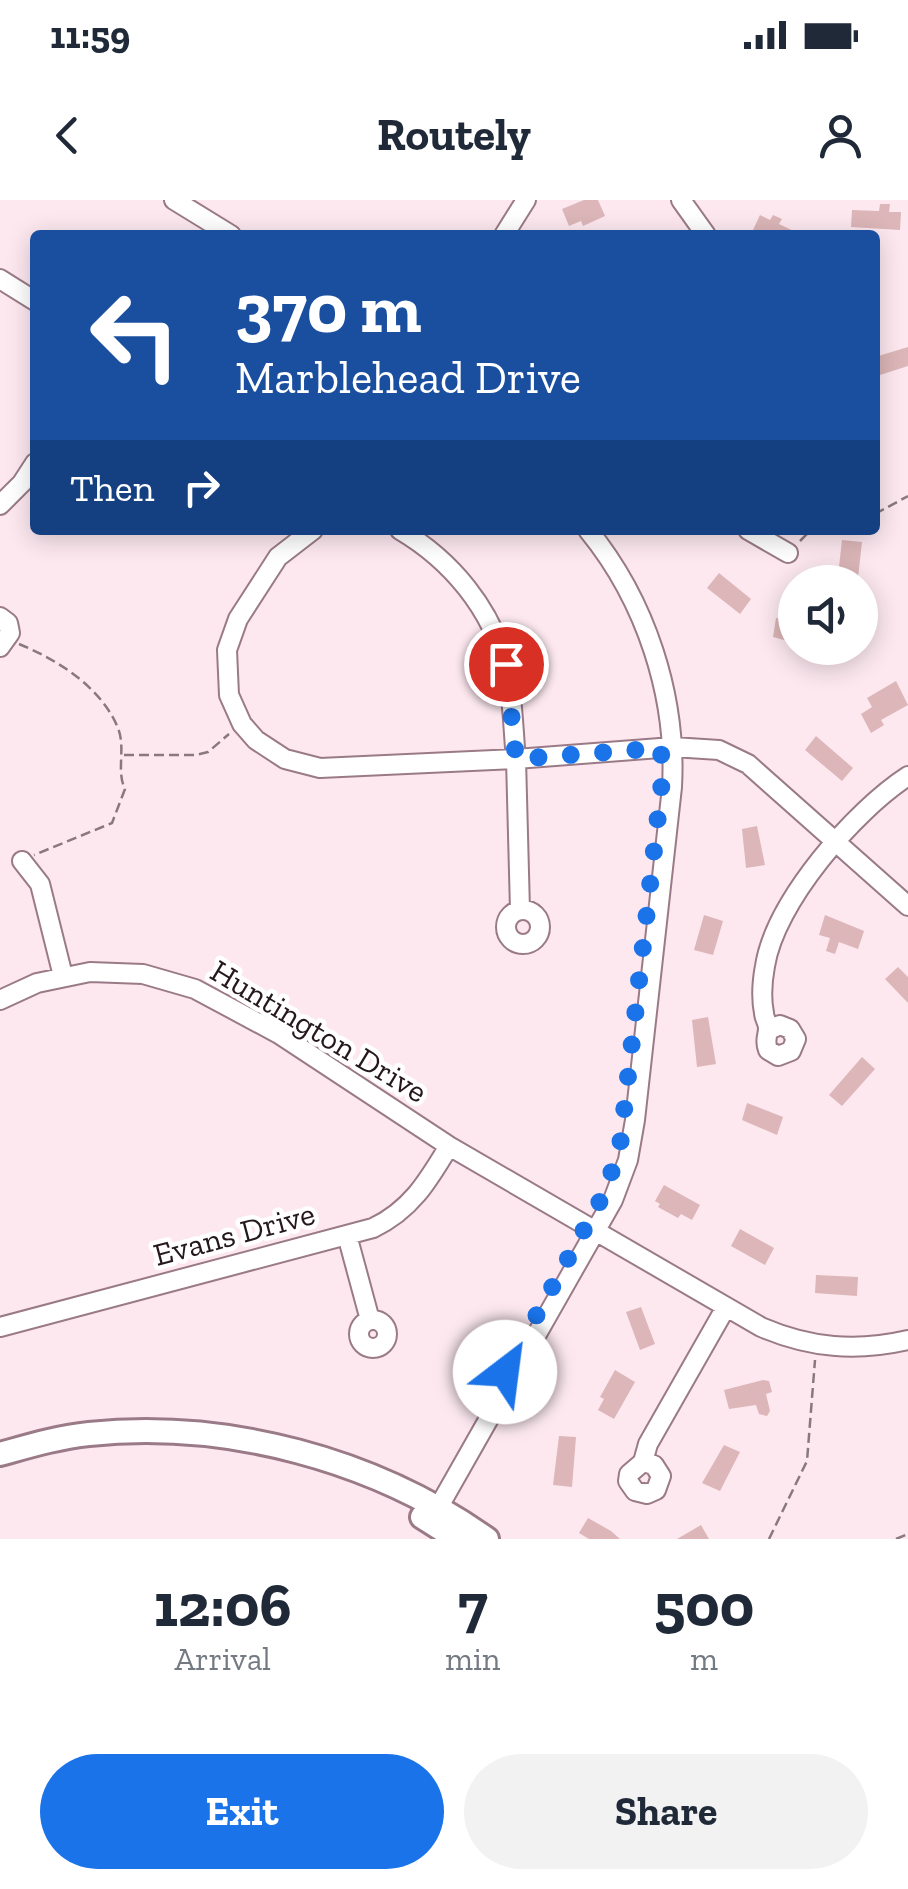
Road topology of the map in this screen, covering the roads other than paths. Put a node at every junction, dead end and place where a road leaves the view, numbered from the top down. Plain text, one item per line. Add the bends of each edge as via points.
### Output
1 (155, 200) edge
2 (174, 200) edge
3 (526, 200) edge
4 (681, 200) edge
5 (203, 230) edge
6 (221, 230) edge
7 (507, 230) edge
8 (702, 230) edge
9 (0, 279) edge
10 (30, 299) edge
11 (30, 471) edge
12 (0, 505) edge
13 (307, 535) edge
14 (409, 535) edge
15 (576, 535) edge
16 (592, 535) edge
17 (757, 535) edge
18 (788, 553) road end
19 (0, 617) edge
20 (4, 643) edge
21 (667, 748) junction
22 (516, 759) junction
23 (908, 776) edge
24 (836, 844) junction
25 (22, 861) road end
26 (908, 906) edge
27 (520, 910) dead end
28 (64, 976) junction
29 (0, 1000) edge
30 (769, 1030) dead end
31 (450, 1146) junction
32 (593, 1228) junction
33 (347, 1235) junction
34 (726, 1308) junction
35 (370, 1320) dead end
36 (0, 1327) edge
37 (908, 1340) edge
38 (0, 1454) edge
39 (643, 1462) dead end
40 (0, 1469) edge
41 (432, 1512) junction
42 (458, 1539) edge
43 (487, 1539) edge

1 - 5 street
2 - 6 street
3 - 7 street
4 - 8 street
9 - 10 street
11 - 12 street
13 - 22 street via 278,557 232,632 226,680 242,724 270,751 303,766
14 - 22 street via 460,578 489,621 509,679
15 - 21 street via 631,621
16 - 21 street via 647,632 659,668
17 - 18 street
19 - 20 street via 9,627
21 - 22 street
21 - 24 street via 719,750 748,764
21 - 32 street via 620,1146
22 - 27 street
23 - 24 street
24 - 26 street
24 - 30 street via 789,901 770,942 762,986
25 - 28 street via 40,884
28 - 29 street, Huntington Drive
28 - 31 street, Huntington Drive via 130,973 195,989 279,1034
31 - 32 street, Huntington Drive
31 - 33 street, Evans Drive via 402,1212
32 - 34 street, Huntington Drive
32 - 41 street
33 - 35 street
33 - 36 street, Evans Drive
34 - 37 street, Huntington Drive via 761,1328 817,1345 855,1348
34 - 39 street
38 - 41 main road via 88,1434 248,1440 348,1467
40 - 41 main road via 125,1446 246,1453
41 - 42 main road
41 - 43 main road

